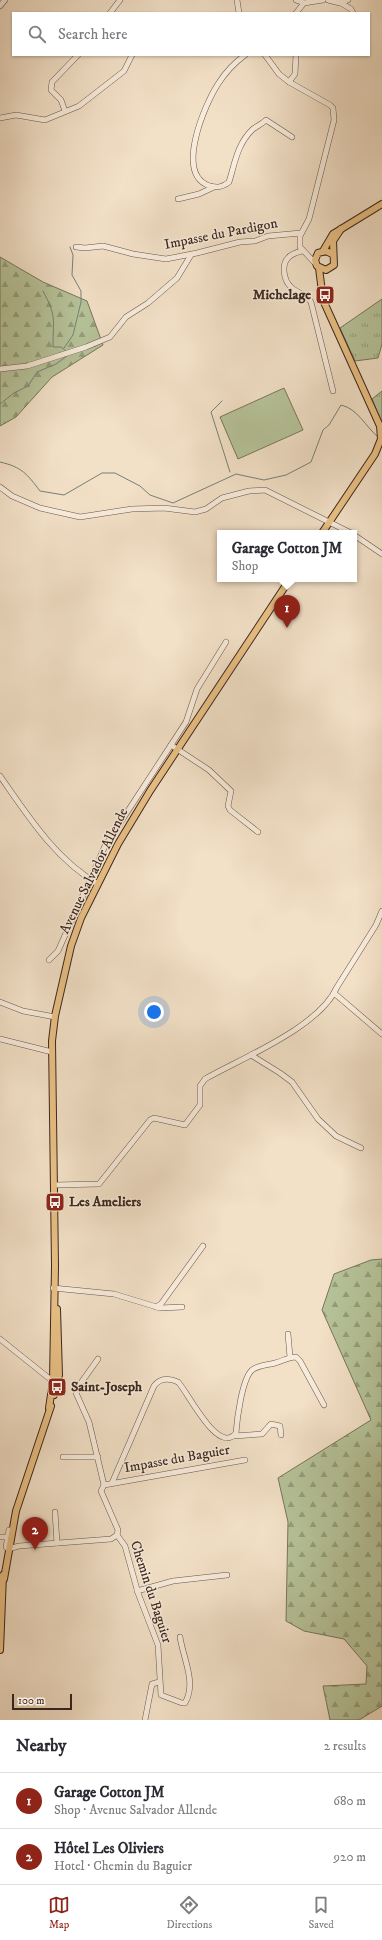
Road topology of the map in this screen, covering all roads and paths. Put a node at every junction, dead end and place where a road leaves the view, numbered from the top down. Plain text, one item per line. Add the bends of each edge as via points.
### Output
1 (5, 0) edge
2 (120, 0) edge
3 (237, 0) edge
4 (296, 0) edge
5 (323, 0) edge
6 (328, 0) edge
7 (348, 0) edge
8 (338, 2) edge
9 (304, 3) junction
10 (0, 6) edge
11 (111, 12) edge
12 (239, 12) edge
13 (297, 12) edge
14 (352, 12) edge
15 (77, 56) edge
16 (132, 56) edge
17 (244, 56) edge
18 (266, 56) edge
19 (296, 56) edge
20 (288, 82) junction
21 (64, 111) junction
22 (0, 118) edge
23 (292, 137) dead end
24 (214, 187) junction
25 (178, 199) dead end
26 (382, 204) edge
27 (341, 229) junction
28 (301, 233) junction
29 (76, 247) dead end
30 (304, 252) junction
31 (321, 252) junction
32 (191, 254) junction
33 (332, 254) junction
34 (317, 265) junction
35 (328, 270) junction
36 (327, 308) junction
37 (0, 369) edge
38 (334, 391) dead end
39 (381, 437) edge
40 (0, 487) edge
41 (330, 522) junction
42 (336, 525) junction
43 (324, 530) edge
44 (327, 530) edge
45 (345, 530) edge
46 (357, 537) edge
47 (382, 554) edge
48 (288, 582) edge
49 (226, 642) dead end
50 (171, 745) junction
51 (177, 749) junction
52 (0, 776) edge
53 (258, 832) dead end
54 (90, 879) junction
55 (98, 884) junction
56 (382, 911) edge
57 (49, 960) dead end
58 (334, 993) junction
59 (0, 1002) edge
60 (55, 1017) junction
61 (382, 1034) edge
62 (0, 1039) edge
63 (52, 1052) junction
64 (251, 1054) junction
65 (361, 1148) dead end
66 (55, 1185) junction
67 (203, 1246) dead end
68 (55, 1288) junction
69 (156, 1307) junction
70 (182, 1307) dead end
71 (288, 1334) dead end
72 (0, 1339) edge
73 (290, 1357) junction
74 (98, 1360) dead end
75 (53, 1381) junction
76 (54, 1395) junction
77 (324, 1405) dead end
78 (49, 1408) junction
79 (280, 1435) dead end
80 (234, 1436) junction
81 (63, 1457) dead end
82 (98, 1457) junction
83 (245, 1460) dead end
84 (112, 1483) junction
85 (104, 1484) junction
86 (16, 1511) junction
87 (55, 1512) dead end
88 (117, 1536) junction
89 (6, 1542) edge
90 (57, 1543) junction
91 (227, 1575) dead end
92 (137, 1591) junction
93 (1, 1592) edge
94 (180, 1637) dead end
95 (0, 1650) edge
96 (159, 1682) junction
97 (145, 1720) edge

1 - 10 street
2 - 11 street
3 - 12 street
4 - 9 street
5 - 9 street
6 - 8 street
7 - 8 street
8 - 14 street
9 - 13 street
15 - 21 street via 52,82 51,90 61,100
16 - 21 street via 124,71 79,106
17 - 24 street via 217,85 194,145 197,177
18 - 20 street
19 - 20 street via 295,74
20 - 28 street via 330,105 334,114 309,218
21 - 22 street via 45,120 16,115
23 - 24 street via 266,120 252,130 241,144 230,182 224,187
24 - 25 street
26 - 27 main road
27 - 31 main road via 333,234
27 - 33 main road via 333,241
28 - 30 street via 299,243
28 - 32 street, Impasse du Pardigon via 280,234
29 - 32 street, Impasse du Pardigon via 103,246 166,259
30 - 31 street
30 - 34 street
30 - 38 street via 288,258 284,273 291,287 312,302
31 - 33 main road via 328,251
31 - 34 main road
32 - 37 street via 177,278 148,303 126,317 110,337 27,366
33 - 35 main road via 334,262
34 - 35 main road
34 - 36 main road via 321,295
35 - 36 main road via 324,282
36 - 39 main road via 380,426
39 - 41 main road via 375,454
40 - 41 street via 12,496 40,508 80,517 132,509 164,508 195,512 206,509 222,498 265,490
41 - 42 street
41 - 43 main road
42 - 44 street
42 - 45 street
46 - 47 street
48 - 51 main road, Avenue Salvador Allende
49 - 50 street via 197,689 186,722
50 - 51 street
50 - 54 street via 105,846
51 - 53 street via 209,770 231,791 228,806 230,810
51 - 55 main road, Avenue Salvador Allende via 128,826
52 - 54 street via 42,835
54 - 55 street
54 - 57 street via 58,951
55 - 60 main road, Avenue Salvador Allende via 81,918 71,946
56 - 58 street
58 - 61 street
58 - 64 street via 307,1021
59 - 60 street via 23,1011
60 - 63 main road, Avenue Salvador Allende
62 - 63 street
63 - 66 main road, Avenue Salvador Allende
64 - 65 street via 292,1082 318,1119 336,1136
64 - 66 street via 202,1082 200,1105 185,1125 158,1118 150,1120 99,1184
66 - 68 main road, Avenue Salvador Allende
67 - 69 street via 161,1304
68 - 69 street via 114,1294
68 - 75 main road, Avenue Salvador Allende
68 - 76 main road, Avenue Salvador Allende via 59,1366
69 - 70 street
71 - 73 street
72 - 75 street
73 - 77 street via 296,1357 300,1361
73 - 80 street via 252,1370 238,1407
74 - 82 street, Chemin du Baguier via 76,1393 89,1422
75 - 76 street
75 - 78 main road, Avenue Salvador Allende
76 - 78 main road, Avenue Salvador Allende
78 - 86 main road, Avenue Salvador Allende
79 - 80 street via 280,1426 271,1424 262,1434
80 - 84 street via 224,1438 211,1429 178,1382 172,1379 160,1380 154,1386
81 - 82 street
82 - 85 street, Chemin du Baguier
83 - 84 street, Impasse du Baguier
84 - 85 street
85 - 88 street, Chemin du Baguier via 101,1491 118,1530
86 - 89 main road, Avenue Salvador Allende
86 - 89 main road, Avenue Salvador Allende
87 - 90 street
88 - 90 street, Chemin du Baguier via 111,1539
88 - 92 street, Chemin du Baguier via 125,1546
89 - 90 street, Chemin du Baguier via 19,1546
89 - 93 main road, Avenue Salvador Allende
91 - 92 street via 173,1581
92 - 96 street, Chemin du Baguier via 158,1645
93 - 95 main road, Avenue Salvador Allende
94 - 96 street, Chemin du Baguier via 190,1686 185,1703 161,1695
96 - 97 street via 152,1684

